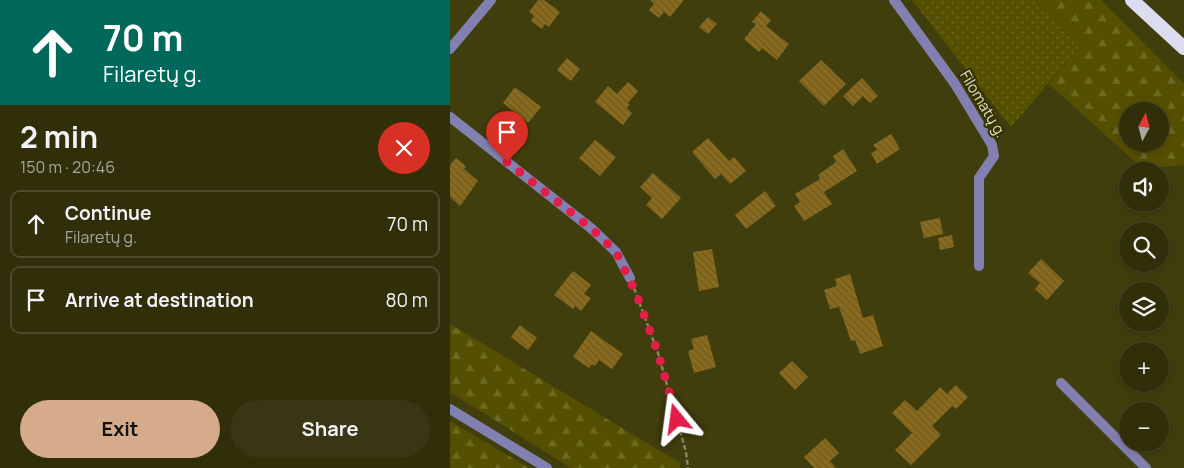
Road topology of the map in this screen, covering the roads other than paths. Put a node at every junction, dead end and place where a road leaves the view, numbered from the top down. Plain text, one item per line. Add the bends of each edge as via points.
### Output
1 (491, 0) edge
2 (894, 0) edge
3 (1132, 0) edge
4 (1184, 48) edge
5 (450, 49) edge
6 (450, 117) edge
7 (980, 266) dead end
8 (630, 278) road end
9 (1061, 384) dead end
10 (450, 409) edge
11 (546, 468) edge
12 (1146, 468) edge

1 - 5 street
2 - 7 street, Filomatų g. via 955,84 992,145 994,156 979,178
3 - 4 highway
6 - 8 street via 592,229 616,252
9 - 12 street
10 - 11 street

